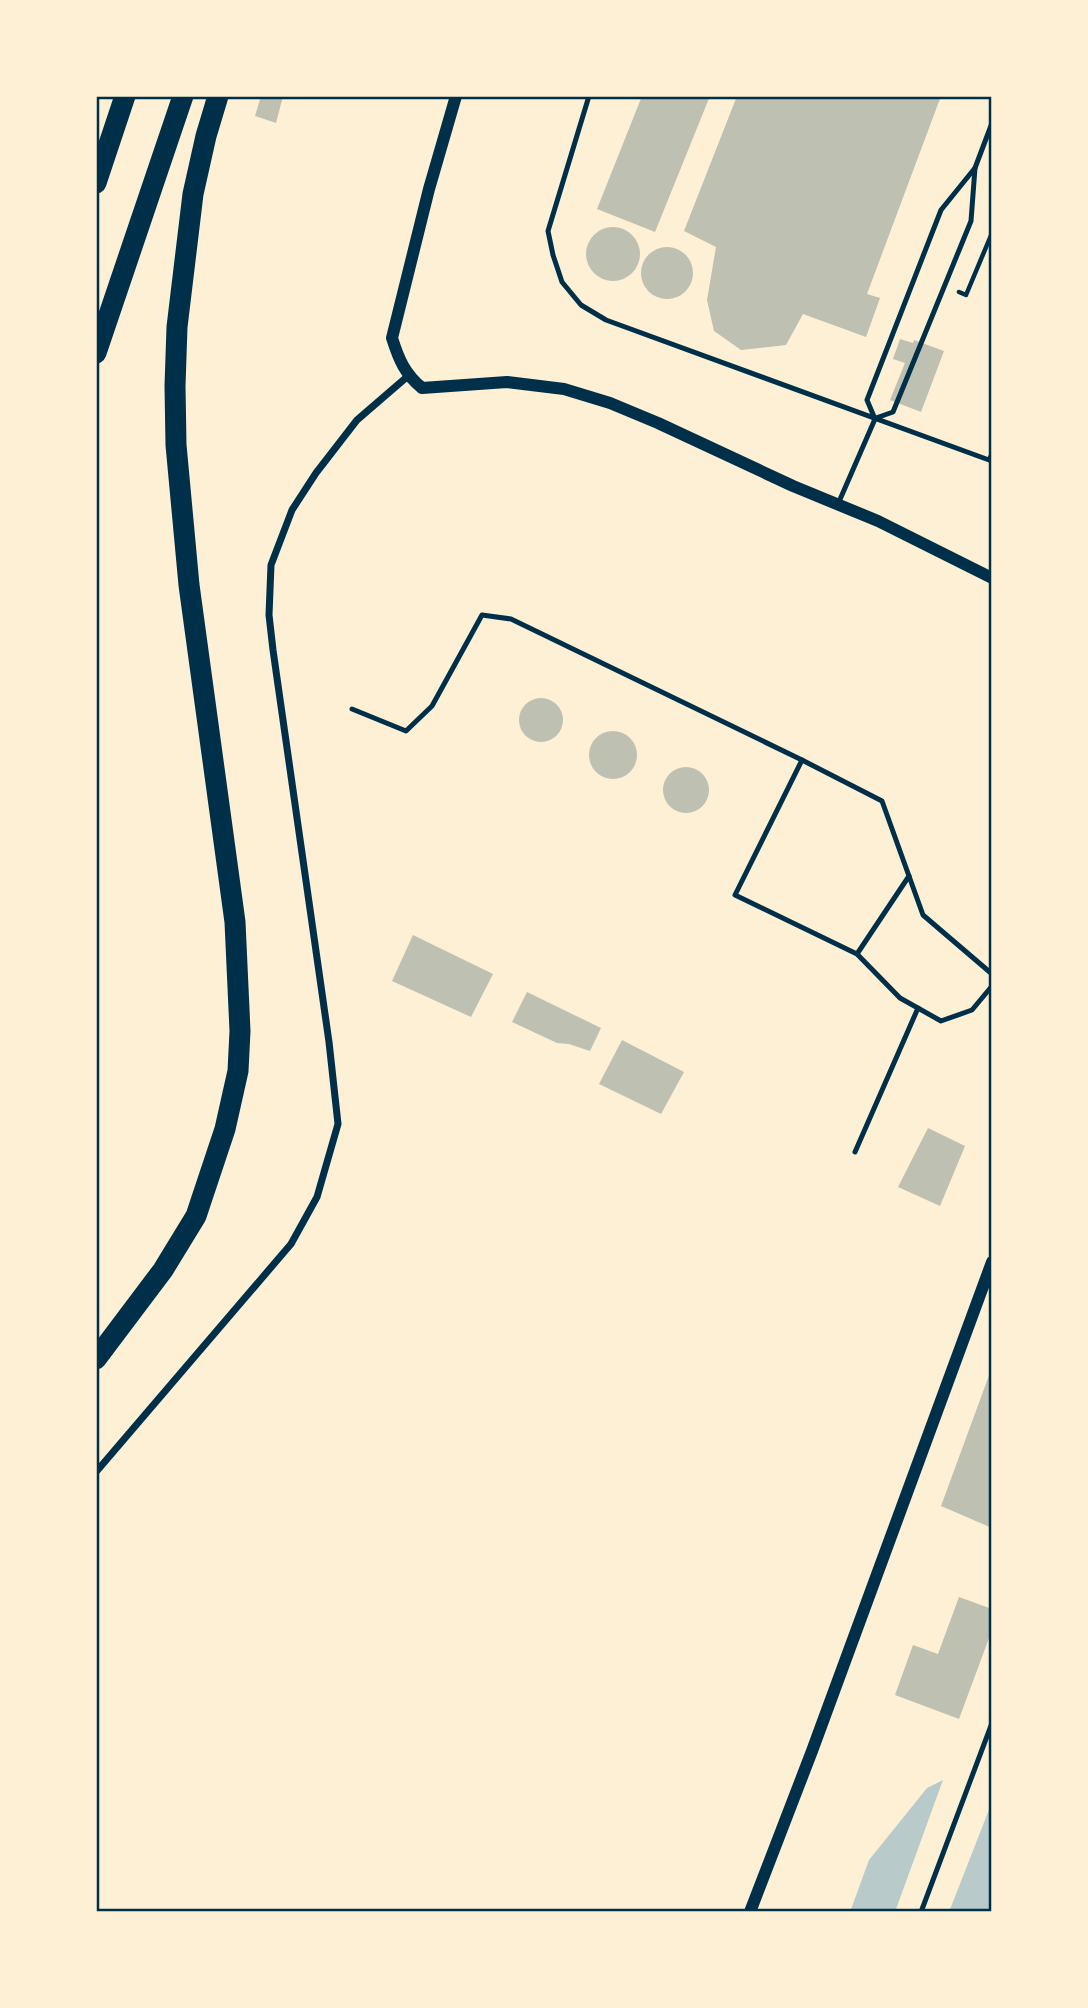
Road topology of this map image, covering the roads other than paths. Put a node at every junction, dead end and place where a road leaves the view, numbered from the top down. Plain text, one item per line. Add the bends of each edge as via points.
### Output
1 (125, 96) edge
2 (183, 96) edge
3 (218, 96) edge
4 (456, 96) edge
5 (589, 96) edge
6 (992, 123) edge
7 (975, 168) junction
8 (96, 183) edge
9 (96, 353) edge
10 (408, 376) junction
11 (875, 419) junction
12 (991, 460) edge
13 (837, 504) junction
14 (992, 578) edge
15 (352, 709) dead end
16 (802, 760) junction
17 (909, 876) junction
18 (857, 954) junction
19 (992, 974) edge
20 (992, 986) edge
21 (918, 1008) junction
22 (855, 1152) dead end
23 (992, 1262) edge
24 (96, 1359) edge
25 (96, 1472) edge
26 (992, 1723) edge
27 (750, 1912) edge
28 (921, 1912) edge

1 - 8 highway
2 - 9 highway
3 - 24 highway via 193,194 177,327 176,445 186,561 235,922 238,1071 225,1129 196,1216 163,1270
4 - 10 street via 392,338
5 - 11 lane via 548,231 562,282 581,305 606,320
6 - 7 lane
7 - 11 lane via 941,210 867,400
7 - 11 lane via 971,221 893,412
10 - 13 street via 422,388 507,382 610,403
10 - 25 street via 357,420 316,473 292,510 271,565 268,615 272,650 338,1124 327,1165 317,1197 291,1244
11 - 12 lane
11 - 13 lane
13 - 14 street
15 - 16 lane via 406,731 432,706 482,615 511,619
16 - 17 lane via 882,801
16 - 18 lane via 735,895
17 - 18 lane
17 - 19 lane via 923,915
18 - 21 lane via 900,998
20 - 21 lane via 972,1010 941,1021
21 - 22 lane
23 - 27 street
26 - 28 lane

